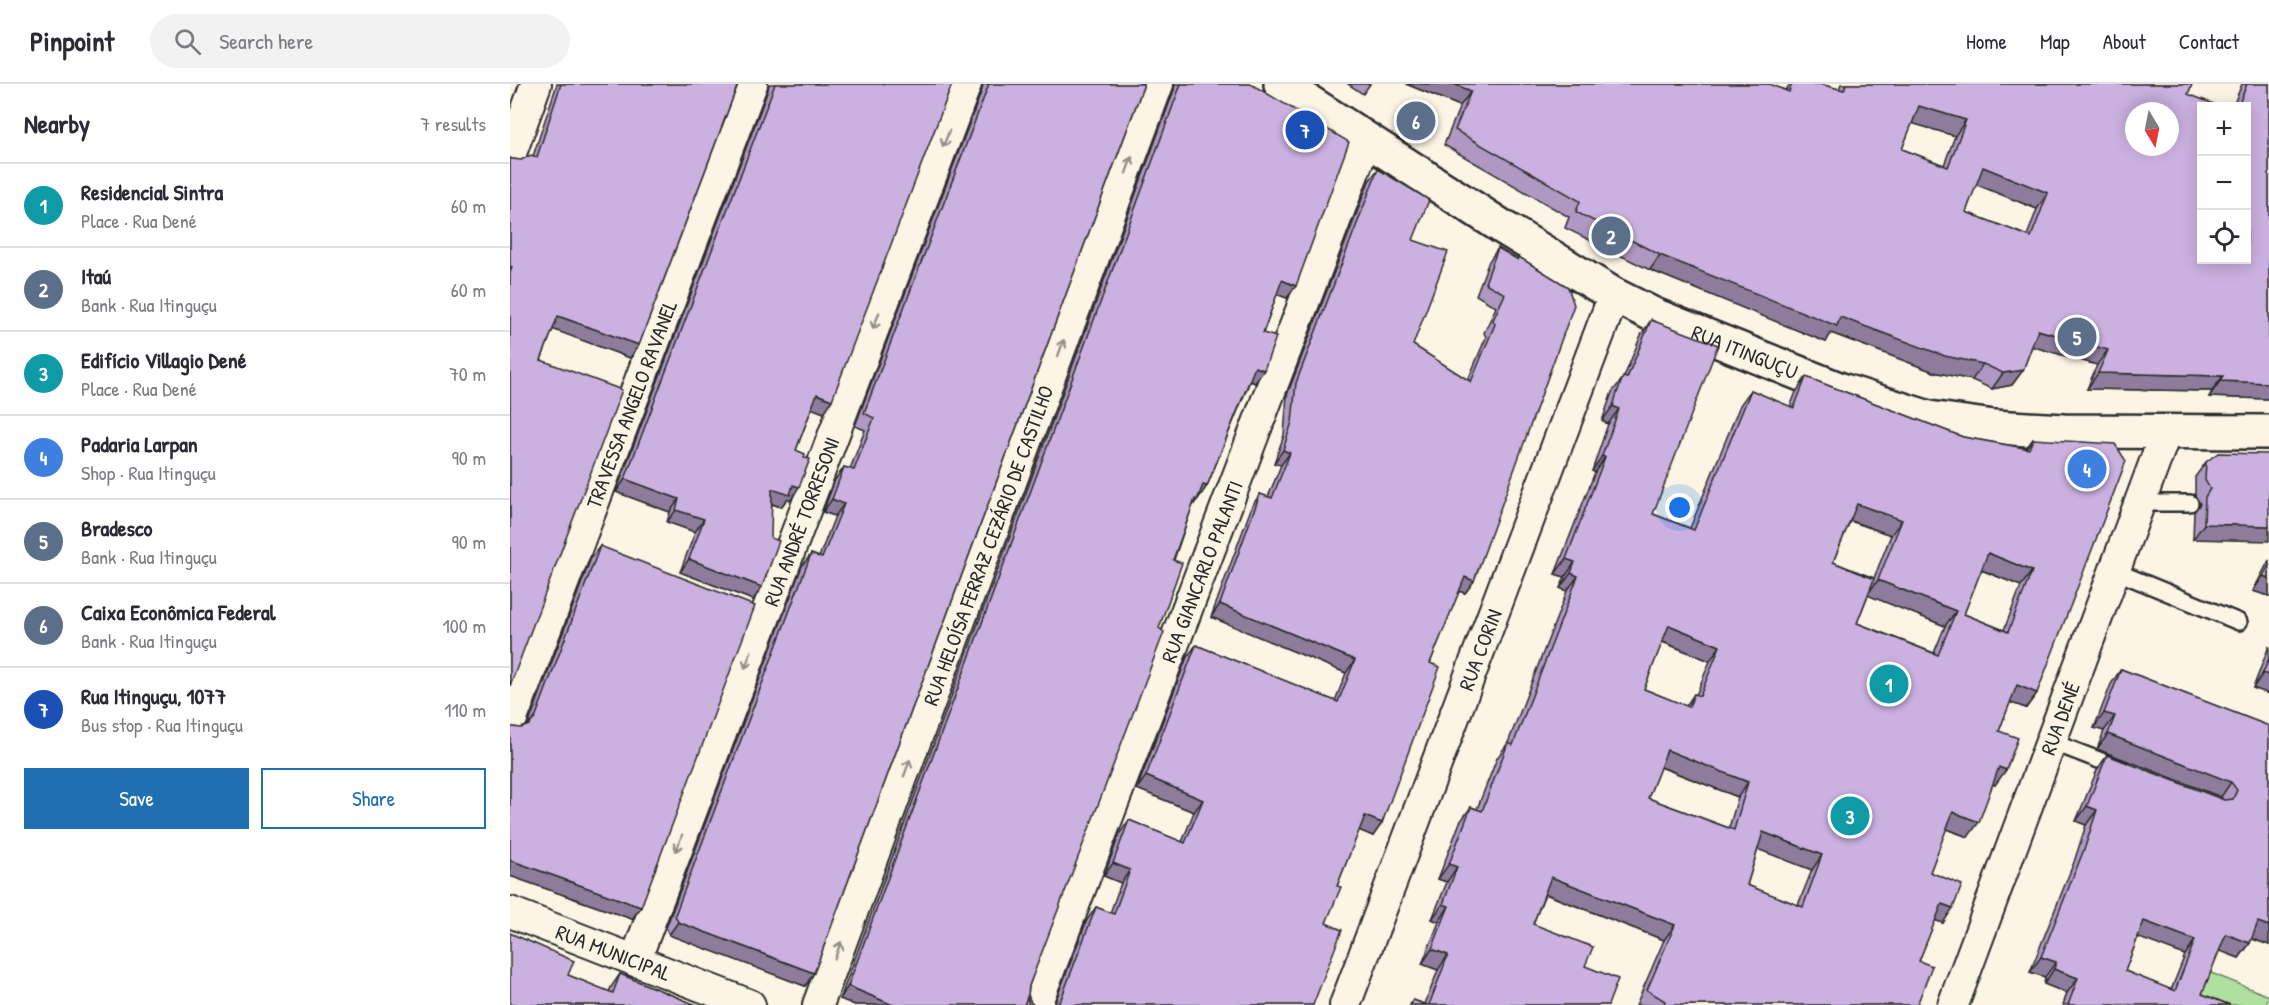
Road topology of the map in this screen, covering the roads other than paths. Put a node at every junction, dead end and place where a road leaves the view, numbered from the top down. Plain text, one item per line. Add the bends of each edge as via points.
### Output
1 (536, 84) edge
2 (752, 84) edge
3 (966, 84) edge
4 (1158, 84) edge
5 (1281, 84) edge
6 (1366, 140) junction
7 (510, 156) edge
8 (1614, 295) junction
9 (2166, 432) junction
10 (2269, 432) edge
11 (2190, 502) dead end
12 (2140, 504) junction
13 (2115, 571) junction
14 (2239, 622) dead end
15 (510, 724) edge
16 (2052, 742) junction
17 (2140, 776) edge
18 (510, 912) edge
19 (635, 961) junction
20 (745, 1004) edge
21 (818, 1005) edge
22 (1036, 1005) edge
23 (1345, 1005) edge
24 (1953, 1005) edge

1 - 7 street
2 - 15 street, TRAVESSA ANGELO RAVANEL via 583,545
3 -> 19 street, RUA ANDRÉ TORRESONI via 760,613
21 -> 4 street, RUA HELOÍSA FERRAZ CEZÁRIO DE CASTILHO
5 - 6 main road, RUA ITINGUÇU
6 - 8 main road, RUA ITINGUÇU
6 - 22 street, RUA GIANCARLO PALANTI
8 - 9 main road, RUA ITINGUÇU via 1800,375 1929,418 2006,428
8 - 23 street, RUA CORIN
9 - 10 main road, RUA ITINGUÇU
9 - 12 street, RUA DENÉ
11 - 12 lane
12 - 13 street, RUA DENÉ
13 - 14 lane
13 - 16 street, RUA DENÉ
16 - 17 lane
16 - 24 street, RUA DENÉ
18 - 19 street, RUA MUNICIPAL
19 - 20 street, RUA MUNICIPAL

